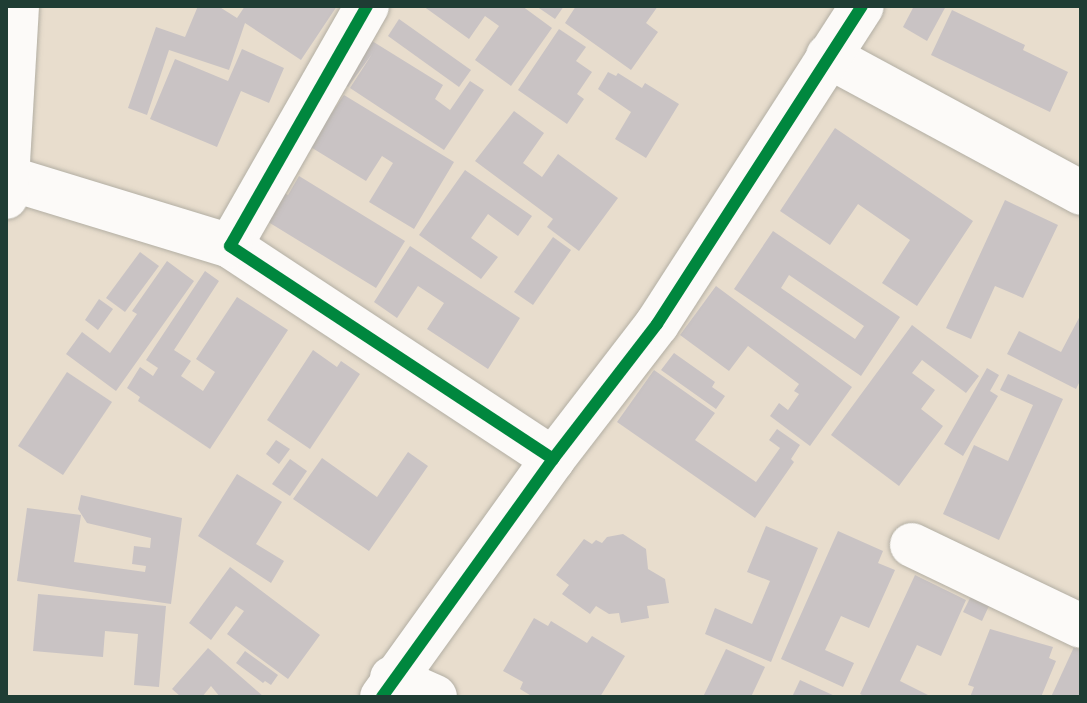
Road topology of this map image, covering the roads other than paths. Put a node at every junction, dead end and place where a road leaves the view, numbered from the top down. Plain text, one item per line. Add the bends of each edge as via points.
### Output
1 (17, 6) edge
2 (367, 6) edge
3 (862, 6) edge
4 (828, 56) junction
5 (7, 188) edge
6 (1081, 193) edge
7 (230, 246) junction
8 (553, 459) junction
9 (912, 545) dead end
10 (1081, 626) edge
11 (387, 688) edge
12 (435, 697) edge

1 - 5 street
2 - 7 street
3 - 4 street
4 - 6 street
4 - 8 street via 657,324
5 - 7 street
7 - 8 street
8 - 11 street
9 - 10 street
11 - 12 street

